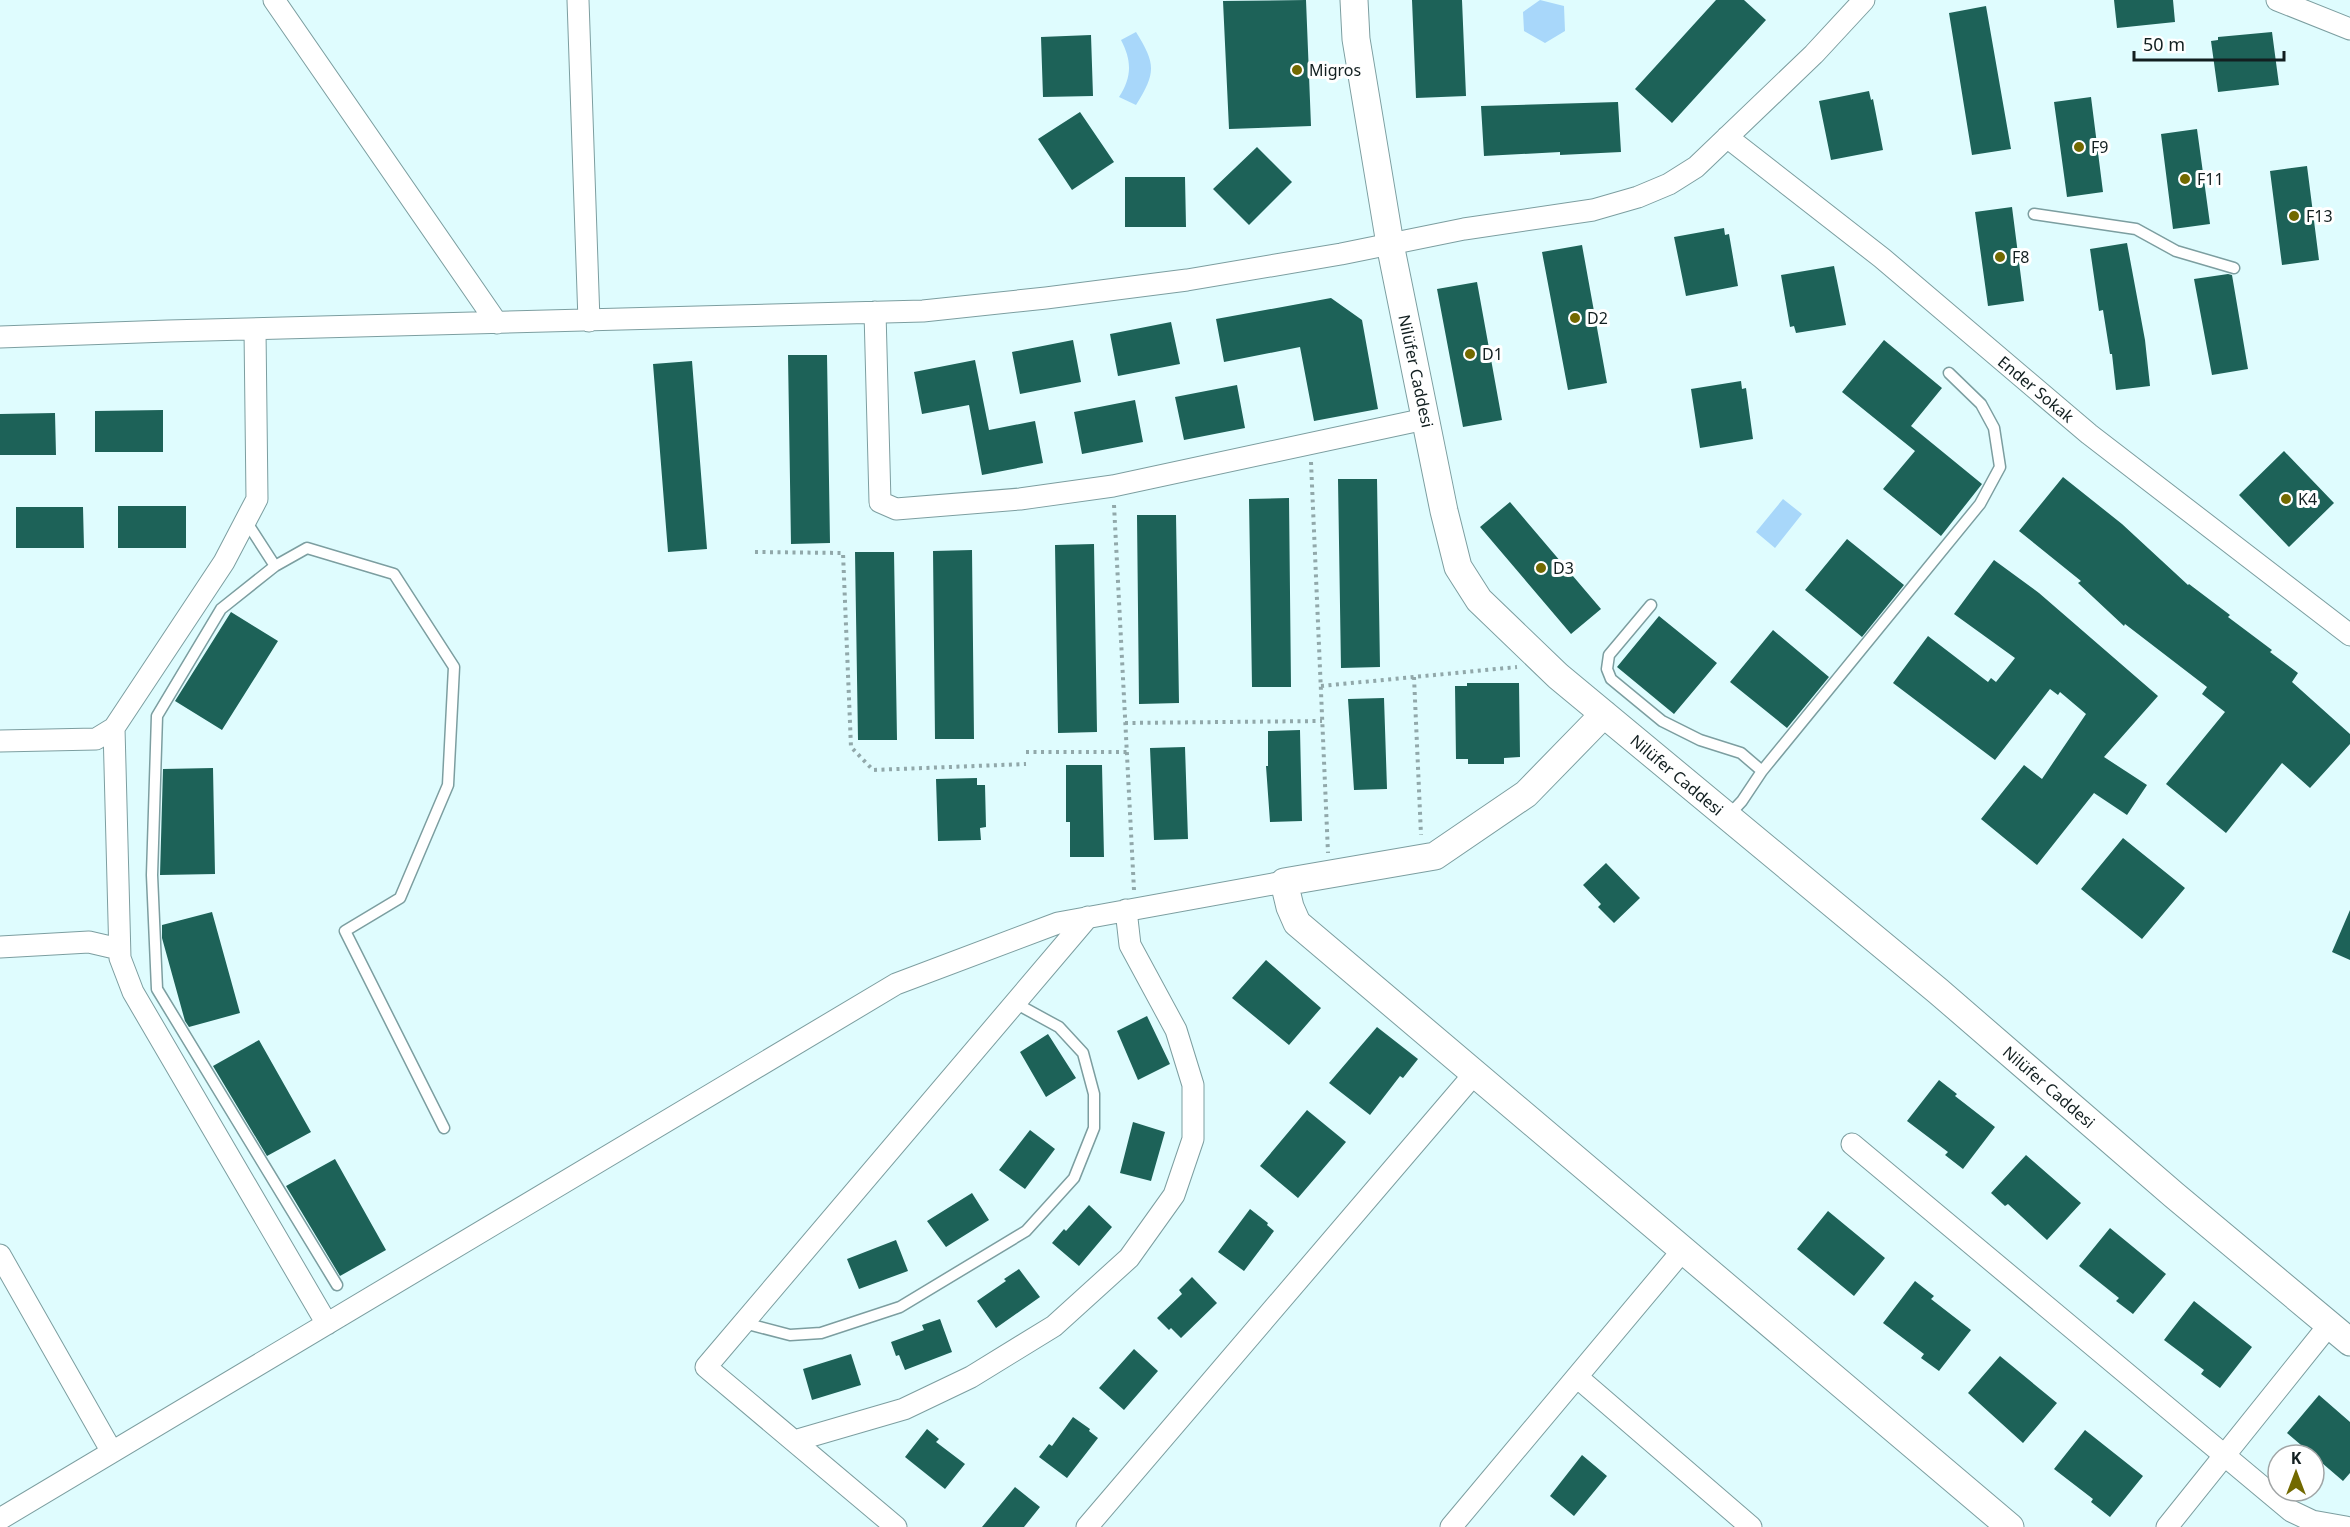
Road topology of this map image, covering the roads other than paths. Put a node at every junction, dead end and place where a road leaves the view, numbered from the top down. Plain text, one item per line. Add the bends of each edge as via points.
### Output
1 (578, 0) edge
2 (1354, 0) edge
3 (1864, 0) edge
4 (2277, 0) edge
5 (283, 3) edge
6 (2350, 29) edge
7 (1727, 137) junction
8 (2034, 214) dead end
9 (1389, 244) junction
10 (2234, 268) dead end
11 (875, 312) junction
12 (589, 321) junction
13 (497, 323) junction
14 (255, 330) junction
15 (0, 338) edge
16 (1949, 373) dead end
17 (1425, 419) junction
18 (246, 521) junction
19 (274, 566) junction
20 (1651, 605) dead end
21 (2350, 635) edge
22 (1604, 714) junction
23 (114, 728) junction
24 (0, 741) edge
25 (1762, 771) junction
26 (1728, 817) junction
27 (1284, 882) junction
28 (1130, 910) junction
29 (1088, 918) junction
30 (0, 947) edge
31 (119, 949) junction
32 (1015, 1003) junction
33 (1474, 1073) junction
34 (444, 1128) dead end
35 (1852, 1144) dead end
36 (1683, 1250) junction
37 (0, 1255) edge
38 (337, 1285) dead end
39 (744, 1323) junction
40 (327, 1324) junction
41 (2329, 1325) junction
42 (2350, 1342) edge
43 (1577, 1377) junction
44 (794, 1441) junction
45 (112, 1452) junction
46 (2225, 1455) junction
47 (0, 1519) edge
48 (2000, 1524) edge
49 (896, 1527) edge
50 (1087, 1527) edge
51 (1451, 1527) edge
52 (1751, 1527) edge
53 (2167, 1527) edge
54 (2346, 1527) edge

1 - 12 street
2 - 9 street, Nilüfer Caddesi via 1356,39
3 - 7 street
4 - 6 street
5 - 13 street
7 - 9 street via 1696,167 1638,197 1593,210
7 - 21 street, Ender Sokak via 1882,258 2089,434
8 - 10 lane via 2136,229 2176,252
9 - 11 street via 1175,281 923,311
9 - 17 street, Nilüfer Caddesi
11 - 12 street
11 - 17 street via 880,502 896,509 1020,499 1113,486
12 - 13 street
13 - 14 street
14 - 15 street
14 - 18 street via 257,500
16 - 25 lane via 1981,404 1994,428 2000,467 1980,504
17 - 22 street, Nilüfer Caddesi via 1458,567 1479,600
18 - 19 lane
18 - 23 street via 224,562
19 - 34 lane via 307,548 394,574 454,667 448,785 400,897 345,932
19 - 38 lane via 221,609 157,716 152,875 157,989
20 - 25 lane via 1609,655 1607,669 1611,678 1662,721 1700,740 1741,753
22 - 26 street, Nilüfer Caddesi
22 - 27 street via 1526,794 1435,856
23 - 24 street via 96,739
23 - 31 street
25 - 26 lane
26 - 41 street, Nilüfer Caddesi
27 - 28 street
27 - 33 street via 1297,923
28 - 29 street
28 - 44 street via 1130,945 1176,1030 1193,1085 1193,1139 1174,1195 1129,1258 1054,1326 971,1377 904,1409
29 - 32 street
29 - 40 street via 1058,923 896,984
30 - 31 street via 89,942
31 - 40 street via 133,992
32 - 39 street
32 - 39 lane via 1059,1027 1083,1053 1094,1094 1094,1128 1074,1178 1026,1231 900,1307 821,1333 790,1335
33 - 36 street
33 - 50 street
35 - 46 street
36 - 43 street
36 - 48 street
37 - 45 street
39 - 44 street via 706,1367
40 - 45 street
41 - 42 street, Nilüfer Caddesi
41 - 46 street
43 - 51 street
43 - 52 street
44 - 49 street
45 - 47 street
46 - 53 street
46 - 54 street via 2291,1511 2312,1521

